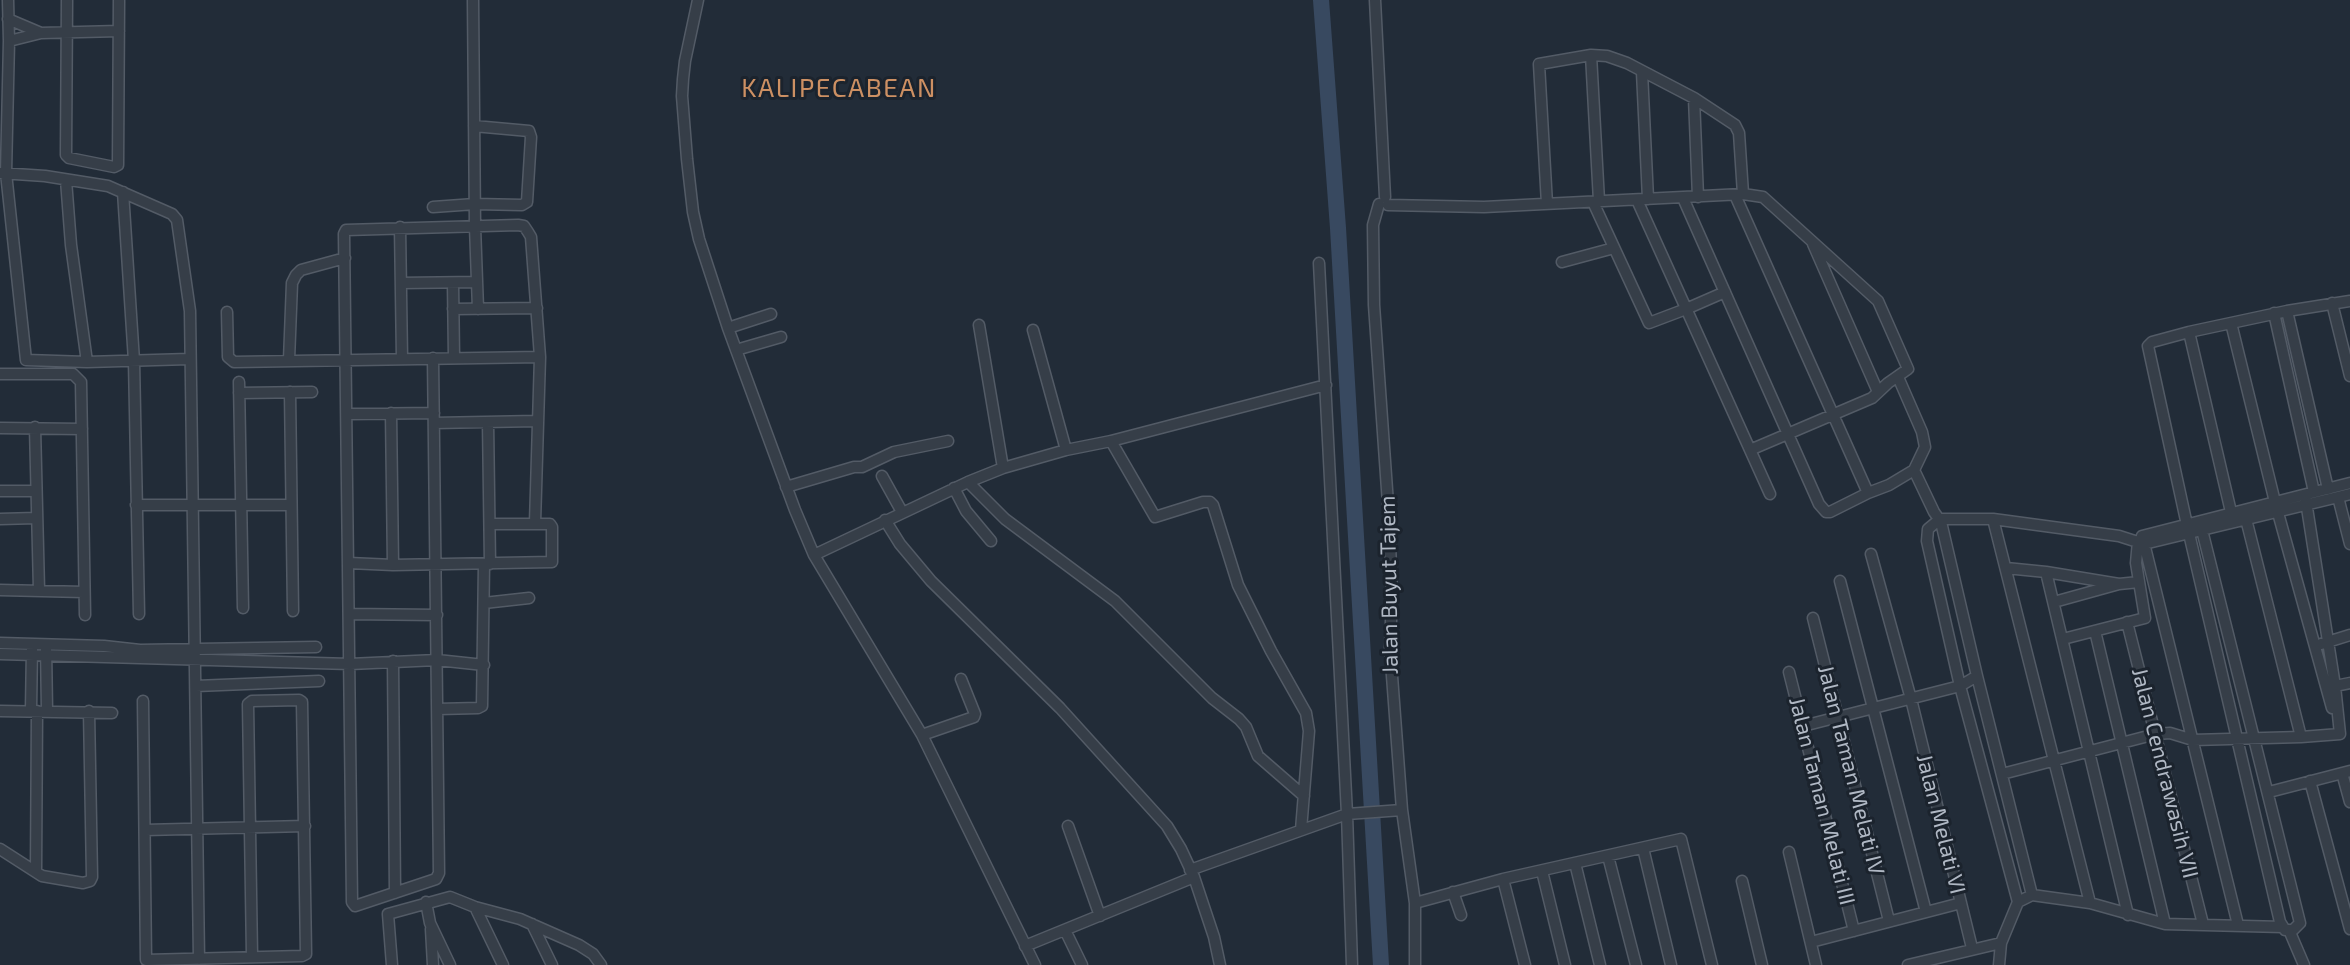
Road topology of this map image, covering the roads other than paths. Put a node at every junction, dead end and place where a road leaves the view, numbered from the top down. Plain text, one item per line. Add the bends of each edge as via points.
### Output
1 (8, 0) edge
2 (67, 0) edge
3 (119, 0) edge
4 (473, 0) edge
5 (698, 0) edge
6 (1375, 0) edge
7 (8, 19) junction
8 (119, 31) junction
9 (66, 32) junction
10 (41, 33) junction
11 (6, 34) edge
12 (1591, 55) junction
13 (1642, 72) junction
14 (1694, 98) junction
15 (474, 126) junction
16 (4, 167) edge
17 (66, 180) junction
18 (123, 192) junction
19 (1739, 195) junction
20 (1698, 197) junction
21 (1683, 198) junction
22 (1643, 199) junction
23 (1384, 202) junction
24 (1596, 202) junction
25 (1547, 204) junction
26 (433, 207) dead end
27 (475, 215) junction
28 (400, 226) junction
29 (1811, 239) junction
30 (1614, 248) junction
31 (345, 258) junction
32 (1562, 262) dead end
33 (1319, 263) dead end
34 (477, 282) junction
35 (401, 283) junction
36 (453, 283) junction
37 (1725, 292) junction
38 (2350, 301) edge
39 (2332, 303) junction
40 (537, 308) junction
41 (453, 309) junction
42 (478, 309) junction
43 (1686, 309) junction
44 (2287, 311) junction
45 (227, 312) dead end
46 (771, 314) dead end
47 (2274, 314) junction
48 (2232, 323) junction
49 (979, 326) dead end
50 (728, 328) junction
51 (1033, 330) dead end
52 (2189, 332) junction
53 (781, 337) dead end
54 (736, 350) junction
55 (540, 357) junction
56 (433, 358) junction
57 (454, 358) junction
58 (189, 359) junction
59 (346, 359) junction
60 (402, 359) junction
61 (289, 360) junction
62 (134, 361) junction
63 (87, 362) junction
64 (0, 374) edge
65 (2350, 376) edge
66 (1898, 377) junction
67 (1326, 385) junction
68 (290, 392) junction
69 (312, 392) dead end
70 (1878, 392) junction
71 (391, 413) junction
72 (347, 414) junction
73 (1834, 414) junction
74 (434, 418) junction
75 (536, 421) junction
76 (488, 422) junction
77 (35, 427) junction
78 (0, 428) edge
79 (82, 429) junction
80 (1789, 434) junction
81 (948, 441) dead end
82 (1111, 441) junction
83 (1066, 450) junction
84 (1750, 450) junction
85 (1003, 468) junction
86 (1914, 470) junction
87 (882, 476) dead end
88 (968, 482) junction
89 (2350, 483) edge
90 (786, 487) junction
91 (954, 488) junction
92 (2328, 489) junction
93 (0, 491) edge
94 (36, 491) junction
95 (1868, 493) junction
96 (1770, 494) dead end
97 (2350, 494) edge
98 (2308, 497) junction
99 (2338, 497) junction
100 (136, 505) junction
101 (241, 505) junction
102 (291, 505) junction
103 (192, 506) junction
104 (2277, 507) junction
105 (903, 512) junction
106 (2230, 512) junction
107 (1937, 515) junction
108 (36, 518) junction
109 (0, 519) edge
110 (1993, 519) junction
111 (2246, 519) junction
112 (885, 520) junction
113 (535, 523) junction
114 (490, 524) junction
115 (2188, 529) junction
116 (2202, 530) junction
117 (991, 541) dead end
118 (2141, 541) junction
119 (2350, 544) edge
120 (1871, 554) dead end
121 (814, 555) junction
122 (349, 563) junction
123 (436, 564) junction
124 (487, 564) junction
125 (393, 565) junction
126 (2006, 568) junction
127 (2046, 572) junction
128 (1840, 581) dead end
129 (2139, 582) junction
130 (2119, 584) junction
131 (0, 590) edge
132 (39, 590) junction
133 (84, 592) junction
134 (529, 598) dead end
135 (2054, 602) junction
136 (484, 603) junction
137 (243, 608) dead end
138 (293, 611) dead end
139 (140, 614) dead end
140 (350, 614) junction
141 (84, 615) dead end
142 (437, 615) junction
143 (1813, 618) dead end
144 (2127, 622) junction
145 (2226, 626) junction
146 (2213, 629) junction
147 (2095, 631) junction
148 (2350, 635) edge
149 (2062, 639) junction
150 (2328, 641) junction
151 (0, 643) edge
152 (2315, 645) junction
153 (316, 647) dead end
154 (32, 649) junction
155 (46, 649) junction
156 (195, 653) junction
157 (0, 654) edge
158 (437, 660) junction
159 (393, 661) junction
160 (350, 664) junction
161 (484, 665) junction
162 (1789, 672) dead end
163 (1977, 676) junction
164 (961, 679) dead end
165 (319, 681) dead end
166 (2350, 683) edge
167 (196, 686) junction
168 (1960, 686) junction
169 (2331, 687) junction
170 (1911, 699) junction
171 (142, 701) dead end
172 (1873, 708) junction
173 (438, 709) junction
174 (0, 711) edge
175 (38, 711) junction
176 (89, 711) junction
177 (112, 713) dead end
178 (1838, 717) junction
179 (1803, 726) junction
180 (2156, 734) junction
181 (922, 735) junction
182 (2301, 737) junction
183 (2238, 739) junction
184 (2254, 739) junction
185 (2193, 740) junction
186 (2120, 744) junction
187 (2089, 751) junction
188 (2054, 760) junction
189 (2346, 772) edge
190 (2002, 774) junction
191 (2310, 781) junction
192 (2269, 792) junction
193 (1304, 796) junction
194 (2350, 802) edge
195 (1398, 811) junction
196 (1349, 813) junction
197 (251, 826) junction
198 (305, 826) junction
199 (1068, 826) dead end
200 (145, 830) junction
201 (197, 830) junction
202 (1301, 830) junction
203 (1643, 848) junction
204 (0, 849) edge
205 (1789, 852) dead end
206 (1608, 856) junction
207 (1575, 863) junction
208 (1542, 871) junction
209 (36, 872) junction
210 (1192, 874) junction
211 (1503, 879) junction
212 (1742, 881) dead end
213 (395, 892) junction
214 (1453, 892) junction
215 (2032, 895) junction
216 (420, 896) junction
217 (2018, 902) junction
218 (1415, 903) junction
219 (1961, 903) junction
220 (2090, 903) junction
221 (475, 907) junction
222 (1926, 912) junction
223 (1461, 915) dead end
224 (2128, 915) junction
225 (1100, 916) junction
226 (1890, 921) junction
227 (430, 922) junction
228 (532, 924) junction
229 (2164, 924) junction
230 (2203, 924) junction
231 (2238, 925) junction
232 (2286, 929) junction
233 (2350, 929) edge
234 (1065, 930) junction
235 (1854, 931) junction
236 (1024, 942) junction
237 (1811, 942) junction
238 (2001, 943) junction
239 (1972, 948) junction
240 (252, 956) junction
241 (182, 959) junction
242 (199, 959) junction
243 (168, 965) edge
244 (392, 965) edge
245 (433, 965) edge
246 (450, 965) edge
247 (503, 965) edge
248 (552, 965) edge
249 (602, 965) edge
250 (1035, 965) edge
251 (1082, 965) edge
252 (1220, 965) edge
253 (1352, 965) edge
254 (1415, 965) edge
255 (1525, 965) edge
256 (1565, 965) edge
257 (1599, 965) edge
258 (1636, 965) edge
259 (1671, 965) edge
260 (1711, 965) edge
261 (1762, 965) edge
262 (1816, 965) edge
263 (1908, 965) edge
264 (1999, 965) edge
265 (2304, 965) edge

1 - 7 street
2 - 9 street
3 - 8 street
4 - 15 street
5 - 50 street via 683,78 687,159 699,238
6 - 23 street, Jalan Buyut Tajem
7 - 10 street
7 - 11 street
8 - 9 street
8 - 9 street via 118,165 114,167 66,155
9 - 10 street
10 - 11 street
11 - 16 street
12 - 13 street via 1607,56
12 - 24 street
12 - 25 street via 1539,64
13 - 14 street
13 - 22 street
14 - 19 street via 1738,129
14 - 20 street
15 - 27 street
15 - 27 street via 529,131 531,137 527,202
16 - 17 street
16 - 63 street via 24,356 31,361
17 - 18 street
17 - 63 street
18 - 58 street via 172,213 177,220 190,311
18 - 62 street
19 - 20 street
19 - 29 street via 1762,197
19 - 73 street
20 - 21 street
21 - 22 street
21 - 37 street
22 - 24 street
22 - 43 street
23 - 25 street via 1484,207
23 - 195 street, Jalan Buyut Tajem via 1373,225 1374,306 1389,518 1390,649
24 - 25 street
24 - 30 street
26 - 27 street
27 - 28 street
27 - 34 street
27 - 40 street via 524,226 528,232
28 - 31 street via 346,230
28 - 35 street
29 - 66 street via 1878,301 1908,369
29 - 70 street
30 - 32 street
30 - 43 street via 1649,323
31 - 59 street
31 - 61 street via 296,274 292,283
33 - 67 street
34 - 36 street
34 - 42 street
35 - 36 street
35 - 60 street
36 - 41 street
37 - 43 street
37 - 80 street
38 - 39 street
39 - 44 street
39 - 65 street
40 - 42 street
40 - 55 street
41 - 42 street
41 - 57 street
43 - 84 street
44 - 47 street
44 - 92 street
45 - 61 street via 228,357 232,362
46 - 50 street
47 - 48 street
47 - 98 street
48 - 52 street
48 - 104 street
49 - 85 street
50 - 54 street
51 - 83 street
52 - 106 street
52 - 115 street via 2148,346
53 - 54 street
54 - 90 street
55 - 57 street
55 - 75 street
56 - 57 street
56 - 60 street
56 - 74 street
58 - 62 street
58 - 103 street
59 - 60 street
59 - 61 street
59 - 72 street
62 - 63 street
62 - 100 street
64 - 79 street via 77,376 81,384
66 - 70 street
66 - 86 street via 1926,447
67 - 82 street
67 - 196 street
68 - 69 street
68 - 101 street via 239,388
68 - 102 street
70 - 73 street via 1868,401
71 - 72 street
71 - 74 street
71 - 125 street
72 - 122 street
73 - 80 street
73 - 95 street
74 - 76 street
74 - 123 street
75 - 76 street
75 - 113 street
76 - 114 street
77 - 78 street
77 - 79 street
77 - 94 street
79 - 133 street
80 - 84 street
80 - 95 street via 1822,509 1830,512
81 - 90 street via 894,452 862,467
82 - 83 street
82 - 193 street via 1155,518 1203,502 1213,505 1238,585 1306,713 1309,731
83 - 85 street
84 - 96 street
85 - 88 street
86 - 95 street
86 - 107 street
87 - 105 street
88 - 91 street
88 - 193 street via 1005,519 1115,601 1212,698 1239,719 1258,756
89 - 92 street
90 - 121 street
91 - 105 street
91 - 117 street via 966,511
92 - 98 street
93 - 94 street
94 - 108 street
97 - 99 street
98 - 99 street
98 - 104 street
98 - 150 street
99 - 119 street
100 - 103 street
100 - 139 street
101 - 102 street
101 - 103 street
101 - 137 street
102 - 138 street
103 - 156 street
104 - 106 street
104 - 111 street
104 - 152 street
105 - 112 street
106 - 115 street
107 - 110 street
107 - 163 street
107 - 168 street via 1928,529 1928,541
108 - 109 street
108 - 132 street
110 - 118 street
110 - 126 street
111 - 116 street
111 - 182 street
112 - 121 street
112 - 210 street via 931,581 1060,708 1167,826
113 - 114 street
113 - 124 street via 552,527 552,562
114 - 124 street
115 - 116 street
115 - 118 street
115 - 146 street
116 - 145 street
118 - 129 street via 2136,555
118 - 185 street
120 - 170 street, Jalan Melati VI
121 - 181 street
122 - 125 street
122 - 140 street
123 - 124 street
123 - 125 street
123 - 142 street
124 - 136 street
126 - 127 street
126 - 188 street
127 - 130 street
127 - 135 street
128 - 172 street
129 - 130 street
129 - 144 street via 2145,618
130 - 135 street
131 - 132 street
132 - 133 street
133 - 141 street
134 - 136 street
135 - 149 street
136 - 161 street
140 - 142 street
140 - 160 street
142 - 158 street
143 - 178 street, Jalan Taman Melati IV
144 - 147 street
144 - 180 street, Jalan Cendrawasih VII
145 - 146 street
145 - 184 street
146 - 183 street
147 - 149 street
147 - 186 street
148 - 150 street
149 - 187 street
150 - 152 street
150 - 169 street
151 - 154 street
152 - 169 street
153 - 156 street
154 - 155 street
154 - 157 street
154 - 175 street
155 - 156 street via 140,659
155 - 175 street
156 - 160 street
156 - 167 street
158 - 159 street
158 - 161 street
158 - 173 street
159 - 160 street
159 - 213 street
160 - 213 street via 352,902 357,906
161 - 173 street via 482,706
162 - 179 street, Jalan Taman Melati III
163 - 168 street
163 - 190 street
164 - 181 street via 974,717
165 - 167 street
166 - 169 street
167 - 201 street
168 - 170 street
168 - 217 street
169 - 182 street via 2340,734
170 - 172 street
170 - 219 street, Jalan Melati VI
171 - 200 street
172 - 178 street
172 - 222 street
173 - 216 street via 439,873
174 - 175 street
175 - 176 street
175 - 209 street
176 - 177 street
176 - 209 street via 92,877 83,883 50,879
178 - 179 street
178 - 226 street, Jalan Taman Melati IV
179 - 235 street, Jalan Taman Melati III
180 - 185 street via 2170,733
180 - 186 street
180 - 230 street, Jalan Cendrawasih VII
181 - 236 street
182 - 184 street
183 - 184 street
183 - 185 street
183 - 232 street
184 - 192 street
185 - 231 street
186 - 187 street
186 - 229 street
187 - 188 street
187 - 224 street
188 - 190 street
188 - 220 street
189 - 191 street
189 - 194 street
190 - 215 street
191 - 192 street
191 - 233 street
192 - 232 street via 2300,923 2297,928
193 - 202 street
195 - 196 street
195 - 218 street, Jalan Buyut Tajem
196 - 202 street
196 - 253 street
197 - 198 street
197 - 198 street via 248,707 250,702 298,700 302,702
197 - 201 street
197 - 240 street
198 - 240 street via 306,954
199 - 225 street
200 - 201 street
200 - 241 street via 146,959
201 - 242 street
202 - 210 street
203 - 206 street
203 - 259 street
203 - 260 street via 1681,839
204 - 209 street
205 - 237 street
206 - 207 street
206 - 258 street
207 - 208 street
207 - 257 street
208 - 211 street
208 - 256 street
210 - 225 street
210 - 252 street
211 - 214 street
211 - 255 street
212 - 261 street
213 - 216 street
214 - 218 street
214 - 223 street
215 - 217 street
215 - 220 street
216 - 221 street via 450,897
216 - 227 street
216 - 244 street via 388,914
217 - 238 street
218 - 254 street, Jalan Buyut Tajem
219 - 222 street
219 - 239 street, Jalan Melati VI
220 - 224 street
221 - 228 street
221 - 247 street
222 - 226 street
224 - 229 street
225 - 234 street
226 - 235 street
227 - 245 street
227 - 246 street
228 - 248 street
228 - 249 street via 579,945
229 - 230 street
230 - 231 street
231 - 232 street
232 - 265 street
234 - 236 street
234 - 251 street
235 - 237 street
236 - 250 street
237 - 262 street
238 - 239 street
238 - 264 street
239 - 263 street
240 - 242 street
241 - 242 street
241 - 243 street

